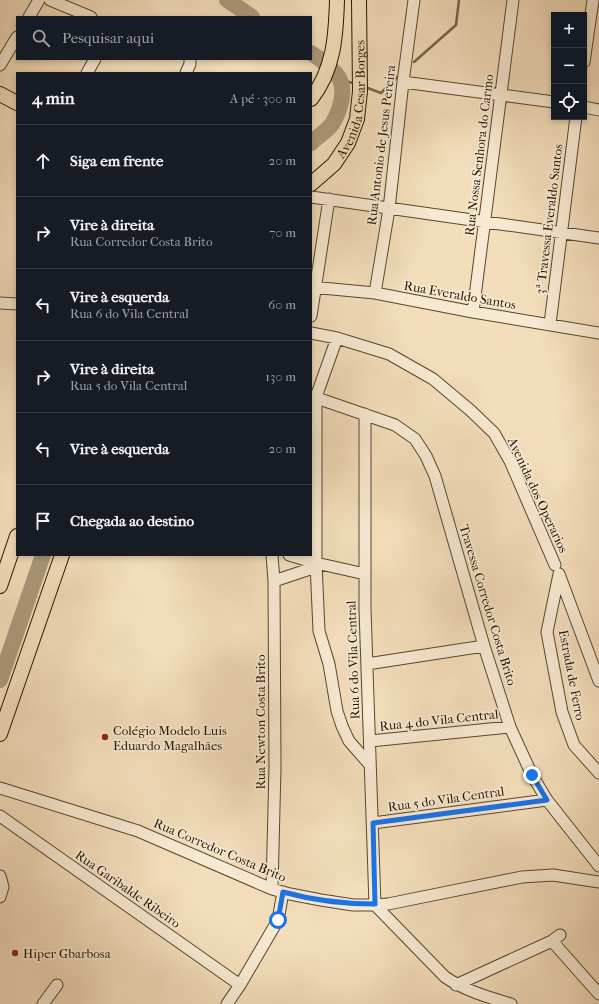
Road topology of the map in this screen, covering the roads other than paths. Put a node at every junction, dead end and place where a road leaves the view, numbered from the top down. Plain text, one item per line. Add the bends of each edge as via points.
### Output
1 (39, 0) edge
2 (50, 0) edge
3 (337, 0) edge
4 (359, 0) edge
5 (414, 0) edge
6 (513, 0) edge
7 (593, 0) edge
8 (30, 16) edge
9 (89, 16) edge
10 (594, 30) edge
11 (16, 39) edge
12 (587, 52) edge
13 (94, 60) edge
14 (190, 60) edge
15 (0, 65) edge
16 (88, 72) edge
17 (186, 72) edge
18 (403, 82) junction
19 (0, 94) edge
20 (501, 94) junction
21 (313, 96) edge
22 (16, 102) edge
23 (551, 102) edge
24 (587, 108) edge
25 (599, 110) edge
26 (576, 120) edge
27 (312, 183) edge
28 (312, 197) edge
29 (329, 199) junction
30 (389, 209) junction
31 (485, 222) junction
32 (560, 233) junction
33 (599, 238) edge
34 (313, 288) edge
35 (375, 293) junction
36 (312, 302) edge
37 (0, 303) edge
38 (16, 304) edge
39 (473, 312) junction
40 (550, 324) junction
41 (312, 333) edge
42 (599, 334) edge
43 (337, 338) junction
44 (314, 396) edge
45 (365, 414) junction
46 (16, 539) edge
47 (62, 556) edge
48 (272, 556) edge
49 (292, 556) edge
50 (316, 565) junction
51 (557, 570) junction
52 (365, 574) junction
53 (274, 581) junction
54 (0, 586) edge
55 (484, 646) junction
56 (367, 664) junction
57 (599, 681) edge
58 (510, 728) junction
59 (0, 734) edge
60 (370, 741) junction
61 (370, 765) junction
62 (599, 773) edge
63 (0, 788) edge
64 (547, 800) junction
65 (0, 816) edge
66 (373, 823) junction
67 (599, 866) edge
68 (0, 876) edge
69 (599, 882) edge
70 (277, 891) junction
71 (0, 897) edge
72 (375, 904) junction
73 (57, 985) dead end
74 (240, 985) junction
75 (456, 985) junction
76 (599, 994) edge
77 (43, 1004) edge
78 (227, 1004) edge
79 (511, 1004) edge

1 - 8 street
2 - 9 street
3 - 21 main road, Avenida Cesar Borges via 336,39 329,64
4 - 27 main road, Avenida Cesar Borges via 360,91 357,119 348,143 334,164
5 - 18 street, Rua Antonio de Jesus Pereira
6 - 20 street, Rua Nossa Senhora do Carmo
7 - 10 street
10 - 12 street
11 - 15 street
13 - 16 street
14 - 17 street
18 - 20 street
18 - 30 street, Rua Antonio de Jesus Pereira
19 - 22 main road
20 - 23 street
20 - 31 street, Rua Nossa Senhora do Carmo
24 - 25 street
26 - 32 street, 3ª Travessa Everaldo Santos
28 - 29 street
29 - 30 street
29 - 34 street
30 - 31 street
30 - 35 street, Rua Antonio de Jesus Pereira
31 - 32 street
31 - 39 street, Rua Nossa Senhora do Carmo
32 - 33 street
32 - 40 street, 3ª Travessa Everaldo Santos
34 - 35 street, Rua Everaldo Santos
34 - 36 street
35 - 39 street, Rua Everaldo Santos
37 - 38 street
39 - 40 street, Rua Everaldo Santos
40 - 42 street, Rua Everaldo Santos
41 - 43 street, Avenida dos Operarios
43 - 44 street
43 - 51 street, Avenida dos Operarios via 389,354 433,379 494,433 510,461
44 - 45 street, Travessa Corredor Costa Brito
44 - 50 street
45 - 52 street, Rua 6 do Vila Central
45 - 55 street, Travessa Corredor Costa Brito via 395,425 415,439 426,456
46 - 54 main road
47 - 59 main road
48 - 53 street, Rua Newton Costa Brito
49 - 50 street
50 - 52 street
50 - 53 street
50 - 61 street via 319,631 329,664 337,711 349,741
51 - 57 street, Avenida dos Operarios
51 - 62 street, Estrada de Ferro via 547,632 562,712 574,745
52 - 56 street, Rua 6 do Vila Central
53 - 70 street, Rua Newton Costa Brito
55 - 56 street
55 - 58 street, Travessa Corredor Costa Brito
56 - 60 street, Rua 6 do Vila Central
58 - 60 street, Rua 4 do Vila Central
58 - 64 street, Travessa Corredor Costa Brito
60 - 61 street, Rua 6 do Vila Central
61 - 66 street, Rua 6 do Vila Central
63 - 70 street, Rua Corredor Costa Brito via 138,831
64 - 66 street, Rua 5 do Vila Central
64 - 67 street, Travessa Corredor Costa Brito
65 - 74 street, Rua Garibalde Ribeiro
66 - 72 street, Rua 6 do Vila Central
68 - 71 street via 3,887
69 - 72 street, Rua Corredor Costa Brito via 553,875 522,877 388,904
70 - 72 street, Rua Corredor Costa Brito via 321,900
70 - 74 street, Rua Newton Costa Brito via 278,920
72 - 75 street via 445,977
73 - 77 street
74 - 78 street, Rua Newton Costa Brito
75 - 76 street via 556,938
75 - 79 street

